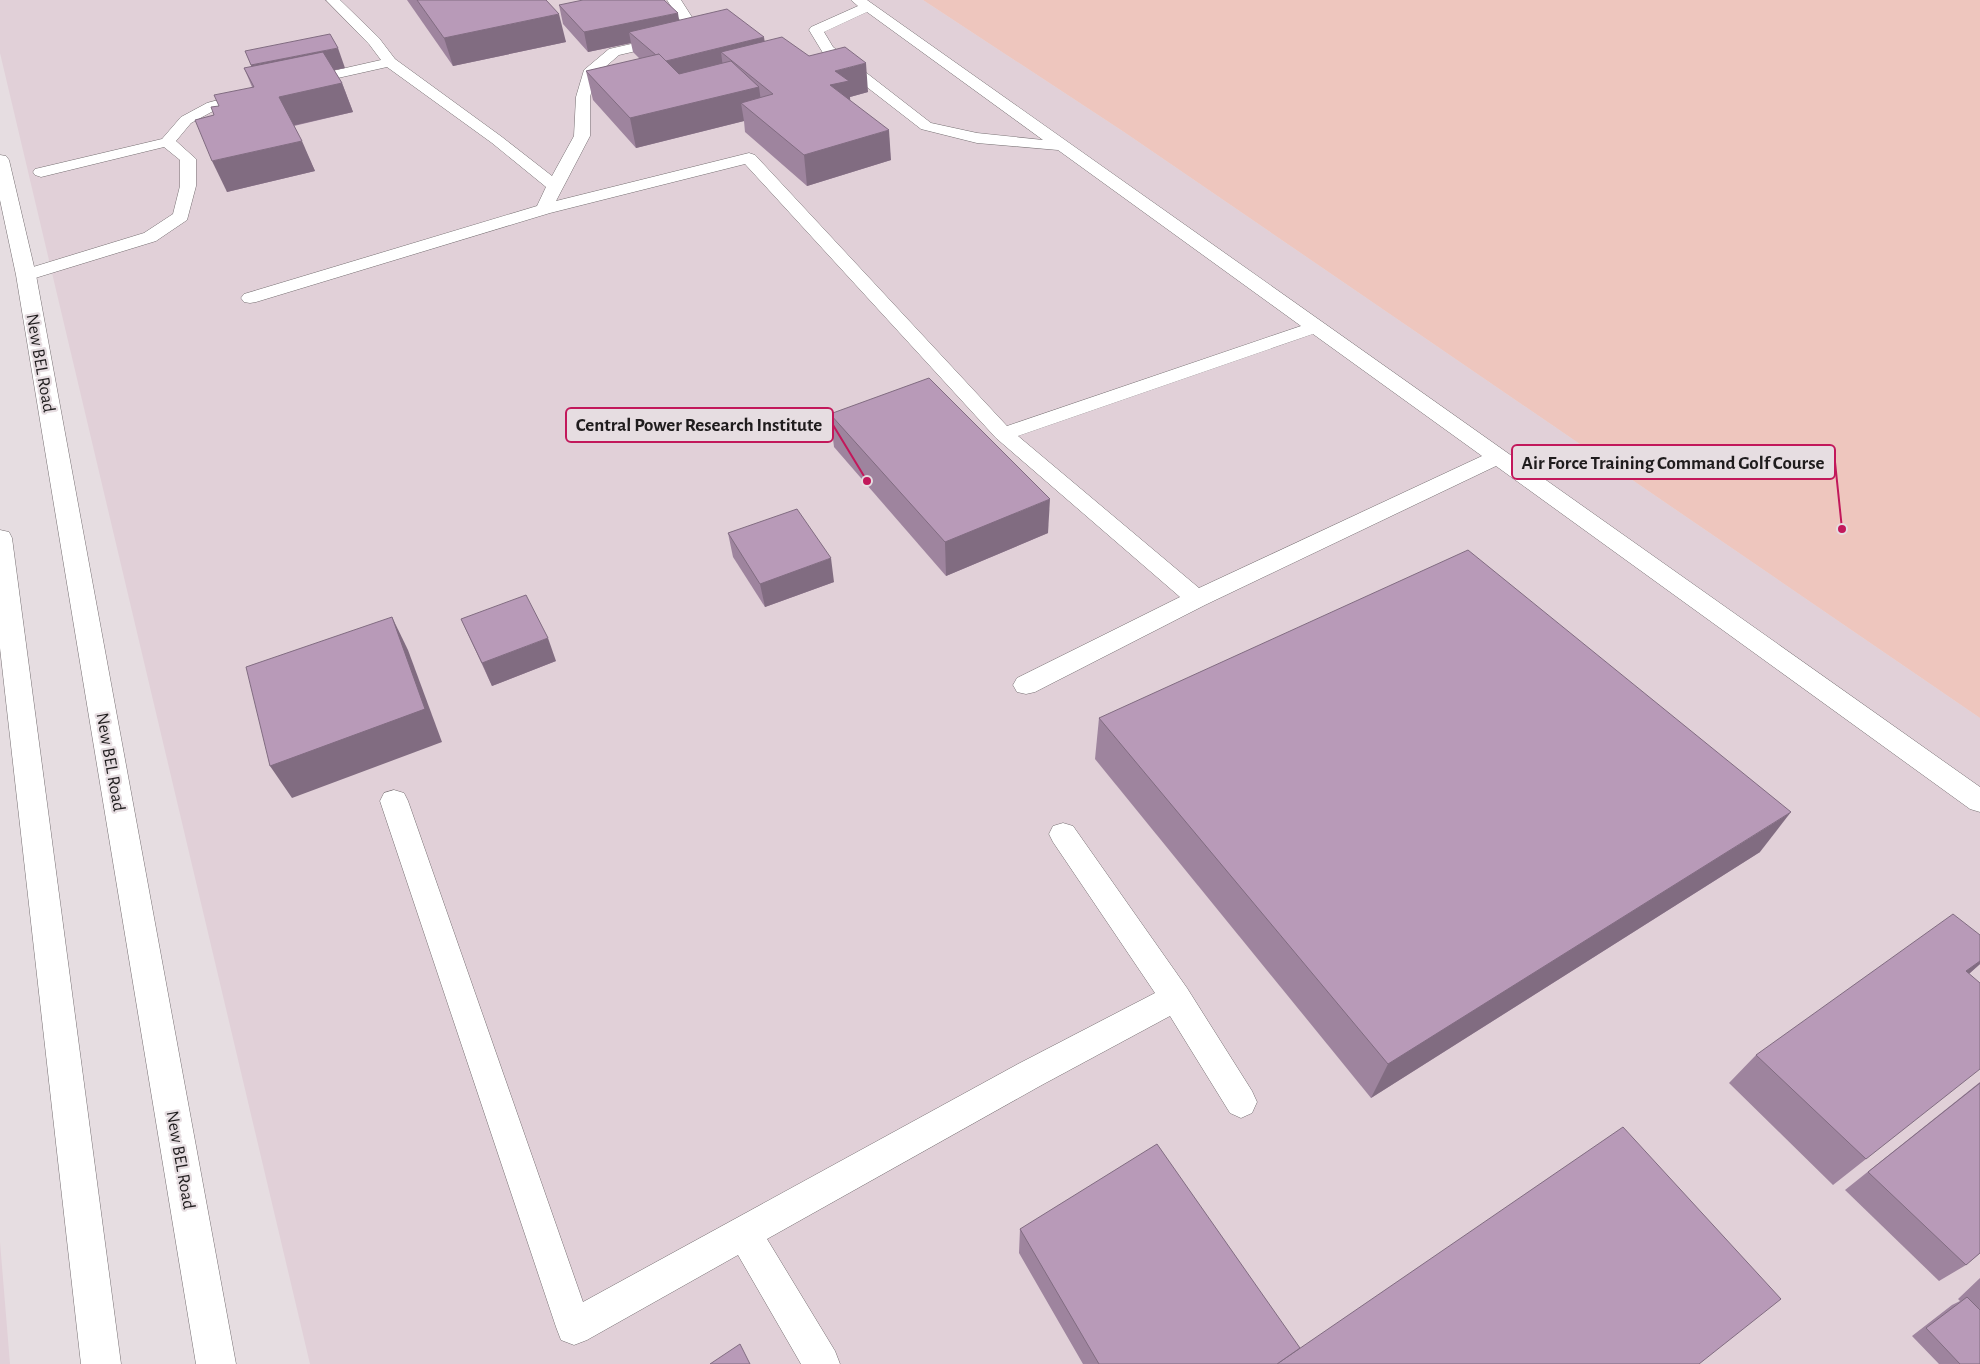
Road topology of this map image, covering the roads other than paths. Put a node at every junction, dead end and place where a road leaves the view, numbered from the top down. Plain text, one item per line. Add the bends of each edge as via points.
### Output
1 (333, 0) edge
2 (674, 0) edge
3 (863, 4) edge
4 (390, 62) junction
5 (289, 84) edge
6 (263, 91) edge
7 (167, 142) junction
8 (1062, 146) junction
9 (0, 160) edge
10 (41, 172) dead end
11 (555, 186) junction
12 (544, 210) junction
13 (26, 275) junction
14 (250, 298) dead end
15 (1315, 327) junction
16 (1003, 434) junction
17 (1498, 457) junction
18 (0, 538) edge
19 (1198, 599) junction
20 (1026, 685) dead end
21 (394, 801) dead end
22 (1980, 801) edge
23 (1063, 834) dead end
24 (1176, 998) junction
25 (1241, 1102) dead end
26 (744, 1233) junction
27 (101, 1364) edge
28 (216, 1364) edge
29 (822, 1364) edge

1 - 4 lane
2 - 11 lane via 690,24 691,34 614,52 588,73 583,97 582,136
3 - 8 lane
3 - 8 lane via 816,30 828,50 926,126 977,138
4 - 5 lane
4 - 11 lane
6 - 7 lane via 212,106 186,120
7 - 10 lane
7 - 13 lane via 188,159 188,186 181,216 150,237
8 - 15 lane
9 - 13 main road, New BEL Road
11 - 12 lane
12 - 14 lane
12 - 16 lane via 749,158
13 - 28 main road, New BEL Road
15 - 16 lane
15 - 17 lane
16 - 19 lane
17 - 19 lane
17 - 22 lane
18 - 27 main road
19 - 20 lane
21 - 26 lane via 574,1327
23 - 24 lane
24 - 25 lane
24 - 26 lane via 1029,1075
26 - 29 lane

